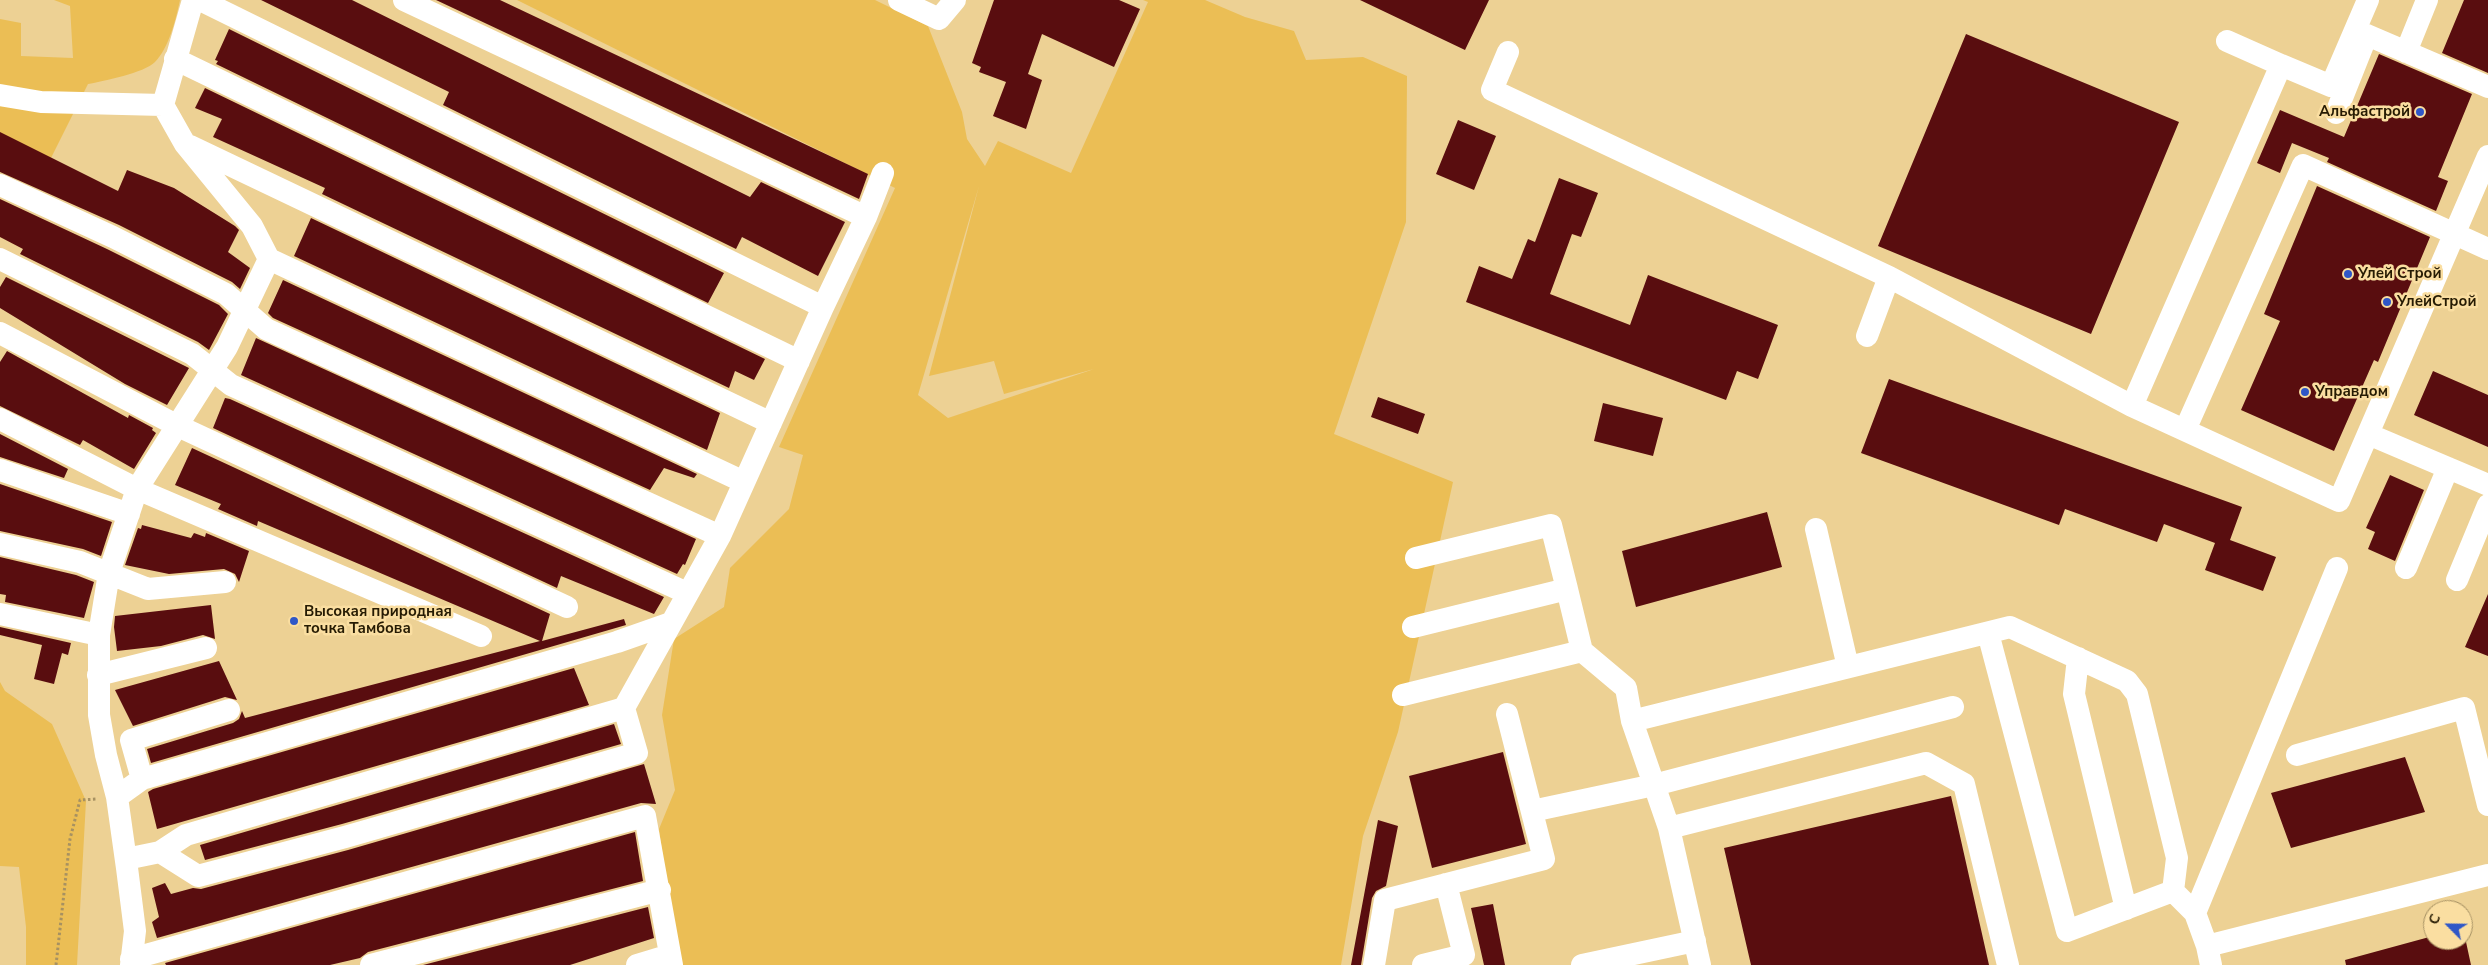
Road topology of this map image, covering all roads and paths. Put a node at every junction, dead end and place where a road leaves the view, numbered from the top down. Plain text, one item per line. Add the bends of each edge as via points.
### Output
1 (193, 0) edge
2 (200, 0) edge
3 (404, 0) edge
4 (899, 0) edge
5 (954, 0) edge
6 (2368, 0) edge
7 (2427, 0) edge
8 (2228, 41) dead end
9 (1508, 52) dead end
10 (2406, 52) junction
11 (175, 59) junction
12 (2281, 65) junction
13 (2488, 87) edge
14 (0, 95) edge
15 (164, 105) junction
16 (2336, 113) dead end
17 (185, 144) junction
18 (2488, 156) edge
19 (883, 172) dead end
20 (0, 185) edge
21 (866, 217) junction
22 (2454, 235) junction
23 (2488, 249) edge
24 (0, 258) edge
25 (269, 259) junction
26 (1889, 277) junction
27 (823, 307) junction
28 (245, 311) junction
29 (0, 333) edge
30 (1866, 336) dead end
31 (799, 361) junction
32 (213, 372) junction
33 (2132, 406) junction
34 (0, 419) edge
35 (771, 423) junction
36 (178, 426) junction
37 (2185, 430) junction
38 (2368, 434) junction
39 (2448, 468) junction
40 (0, 470) edge
41 (744, 482) junction
42 (2488, 485) edge
43 (138, 489) junction
44 (2488, 505) edge
45 (129, 514) junction
46 (1816, 529) dead end
47 (720, 536) junction
48 (0, 544) edge
49 (1416, 558) dead end
50 (2338, 568) dead end
51 (2406, 568) dead end
52 (109, 573) junction
53 (2457, 580) dead end
54 (225, 582) dead end
55 (1567, 589) junction
56 (687, 593) junction
57 (567, 607) dead end
58 (0, 614) edge
59 (671, 624) junction
60 (1413, 627) dead end
61 (1988, 633) junction
62 (99, 635) junction
63 (481, 636) dead end
64 (206, 648) dead end
65 (1582, 651) junction
66 (2078, 658) junction
67 (1848, 668) junction
68 (98, 675) junction
69 (1403, 695) dead end
70 (1953, 707) dead end
71 (624, 708) junction
72 (229, 710) dead end
73 (1507, 714) dead end
74 (1632, 721) junction
75 (2297, 755) dead end
76 (142, 779) junction
77 (1654, 785) junction
78 (117, 797) junction
79 (2488, 805) edge
80 (1532, 811) junction
81 (1669, 828) junction
82 (160, 852) junction
83 (126, 858) junction
84 (2488, 874) edge
85 (1446, 884) junction
86 (660, 890) junction
87 (2173, 891) junction
88 (2126, 908) junction
89 (2195, 913) junction
90 (1695, 941) junction
91 (2209, 955) edge
92 (671, 960) edge
93 (131, 962) edge
94 (56, 965) edge
95 (371, 965) edge
96 (637, 965) edge
97 (1374, 965) edge
98 (1423, 965) edge
99 (1582, 965) edge
100 (1700, 965) edge
101 (2008, 965) edge

1 - 11 lane
2 - 27 lane
3 - 21 lane
4 - 5 lane via 939,19
6 - 12 lane via 2331,86
7 - 10 lane
8 - 12 lane
9 - 26 lane via 1492,90
10 - 13 lane
10 - 16 lane via 2367,35
11 - 15 lane
11 - 31 lane
12 - 33 lane
14 - 15 lane via 41,102
15 - 17 lane
17 - 25 lane via 252,226
17 - 35 lane
18 - 22 lane
19 - 21 lane
20 - 28 lane via 226,294
21 - 27 lane
22 - 23 lane
22 - 37 lane via 2304,165
22 - 38 lane
24 - 32 lane via 192,354
25 - 28 lane
25 - 41 lane
26 - 30 lane
26 - 33 lane
27 - 31 lane
28 - 32 lane
28 - 47 lane via 266,329
29 - 36 lane
31 - 35 lane
32 - 36 lane
32 - 56 lane via 230,385
33 - 37 lane
34 - 43 lane
35 - 41 lane
36 - 43 lane
36 - 57 lane
37 - 38 lane via 2339,501
38 - 39 lane
39 - 42 lane
39 - 51 lane
40 - 45 lane
41 - 47 lane
43 - 45 lane
43 - 63 lane
44 - 53 lane
45 - 52 lane
46 - 67 lane
47 - 56 lane
48 - 52 lane via 80,562
49 - 55 lane via 1551,525
50 - 89 lane
52 - 54 lane via 148,589
52 - 62 lane
55 - 60 lane
55 - 65 lane
56 - 59 lane
58 - 62 lane
59 - 71 lane
59 - 76 lane
61 - 66 lane via 2010,627
61 - 67 lane
61 - 88 lane via 2067,931
62 - 68 lane
64 - 68 lane
65 - 69 lane
65 - 74 lane via 1626,688
66 - 87 lane via 2127,681 2137,694 2177,858
66 - 88 lane via 2074,694
67 - 74 lane
68 - 78 lane via 99,715
70 - 77 lane
71 - 82 lane via 186,835
71 - 82 lane via 636,753 198,876
72 - 76 lane via 131,740
73 - 80 lane
74 - 77 lane
75 - 79 lane via 2464,708
76 - 78 lane
77 - 80 lane
77 - 81 lane
78 - 83 lane
78 - 94 path via 80,800 70,839
80 - 85 lane via 1544,858
81 - 90 lane
81 - 101 lane via 1926,763 1964,784
82 - 83 lane
83 - 93 lane via 135,931
84 - 91 lane
85 - 97 lane via 1385,900
85 - 98 lane via 1464,955
86 - 92 lane
86 - 93 lane via 645,816
86 - 95 lane
87 - 88 lane
87 - 89 lane
89 - 91 lane
90 - 99 lane
90 - 100 lane
92 - 96 lane

